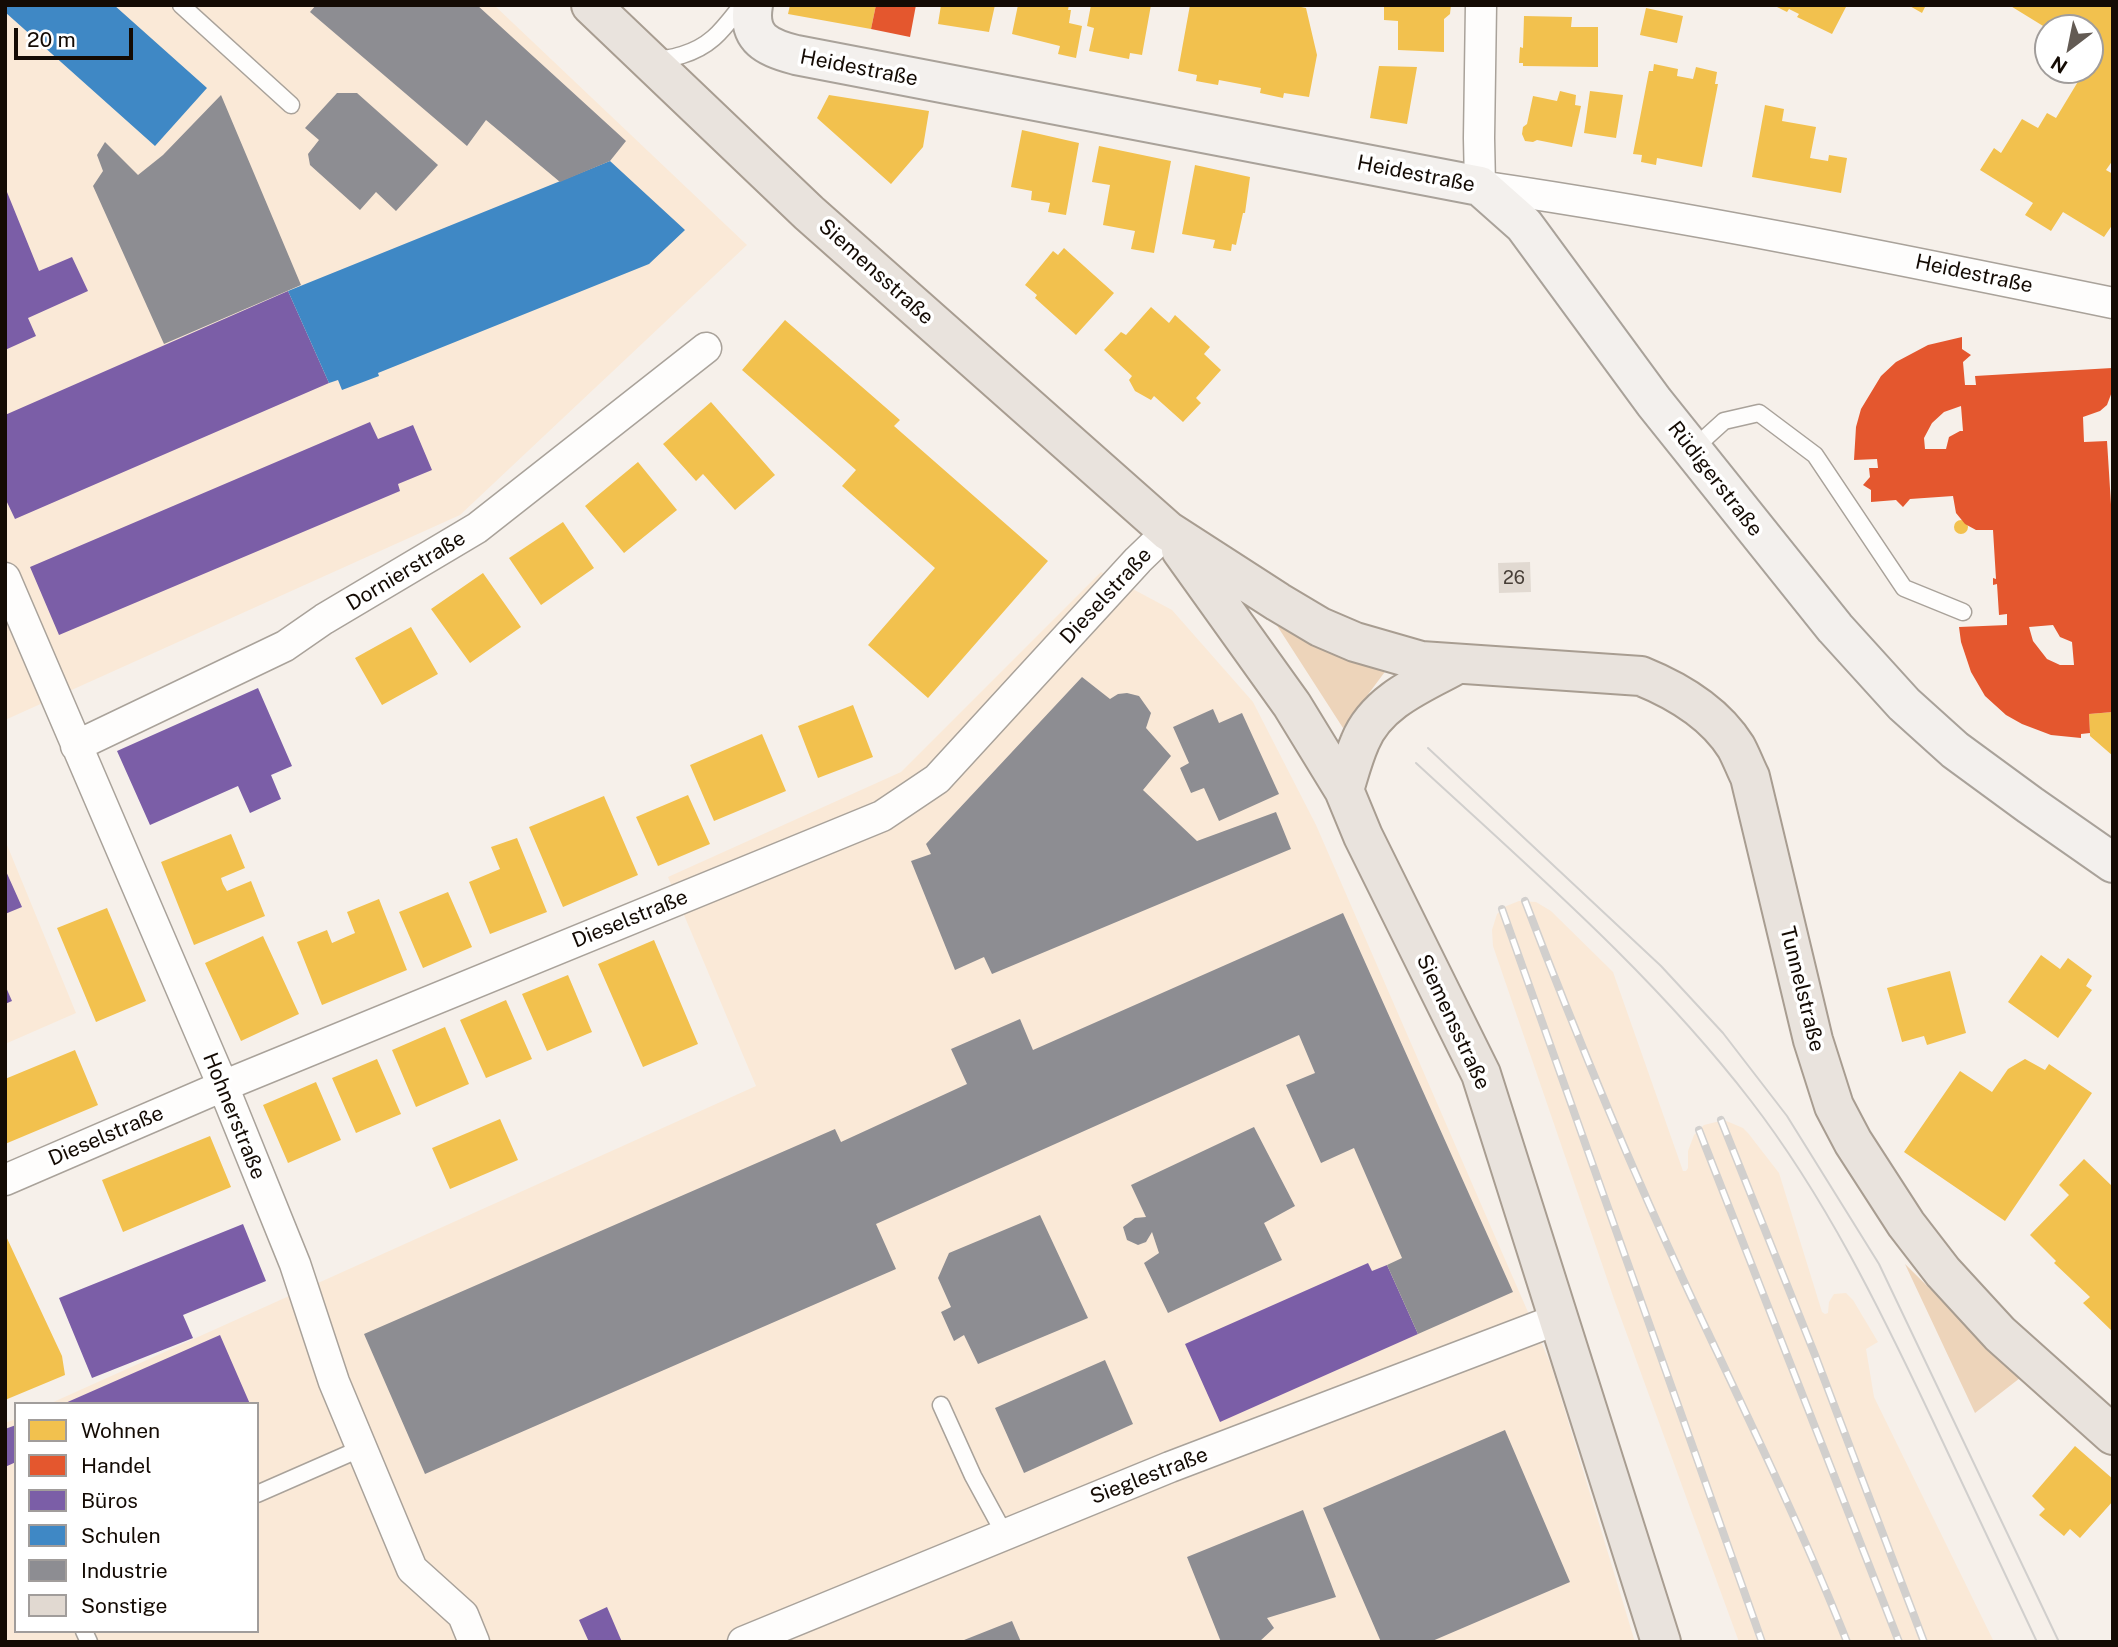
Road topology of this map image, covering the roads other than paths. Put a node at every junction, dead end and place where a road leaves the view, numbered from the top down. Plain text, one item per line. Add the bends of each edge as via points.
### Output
1 (181, 5) edge
2 (591, 5) edge
3 (742, 5) edge
4 (753, 5) edge
5 (1481, 5) edge
6 (638, 50) junction
7 (291, 106) dead end
8 (1480, 186) junction
9 (2113, 303) edge
10 (706, 348) dead end
11 (1692, 450) junction
12 (1168, 531) junction
13 (5, 578) edge
14 (1963, 612) dead end
15 (1456, 665) junction
16 (76, 746) junction
17 (1345, 790) junction
18 (2113, 863) edge
19 (223, 1086) junction
20 (5, 1180) edge
21 (1558, 1319) junction
22 (941, 1405) dead end
23 (2113, 1435) edge
24 (362, 1448) junction
25 (259, 1493) edge
26 (1004, 1534) junction
27 (474, 1642) edge
28 (743, 1642) edge
29 (1661, 1642) edge

1 - 7 lane
2 - 6 main road, Siemensstraße
3 - 6 lane via 702,48 660,59
4 - 8 street, Heidestraße via 757,37 772,49 796,55
5 - 8 street
6 - 12 main road, Siemensstraße via 820,222
8 - 9 street, Heidestraße via 1860,251
8 - 11 street, Rüdigerstraße via 1524,225
10 - 16 street, Dornierstraße via 477,528 285,646
11 - 14 lane via 1724,421 1759,413 1815,455 1903,588
11 - 18 street, Rüdigerstraße via 1835,628 1904,704 1955,750
12 - 15 main road, Siemensstraße via 1320,627 1385,652
12 - 17 main road, Siemensstraße via 1292,705
12 - 19 street, Dieselstraße via 937,779 882,816
13 - 16 street, Hohnerstraße
15 - 17 main road via 1407,690 1380,712 1360,740
15 - 23 main road, Tunnelstraße via 1641,676 1697,705 1725,734 1749,777 1813,1040 1834,1106 1853,1142 1942,1272 2000,1334
16 - 19 street, Hohnerstraße
17 - 21 main road, Siemensstraße via 1363,836 1481,1074
19 - 20 street, Dieselstraße
19 - 24 street, Hohnerstraße
21 - 26 street, Sieglestraße
21 - 29 main road, Siemensstraße
22 - 26 lane
24 - 25 lane
24 - 27 street, Hohnerstraße via 412,1569 463,1615
26 - 28 street, Sieglestraße

